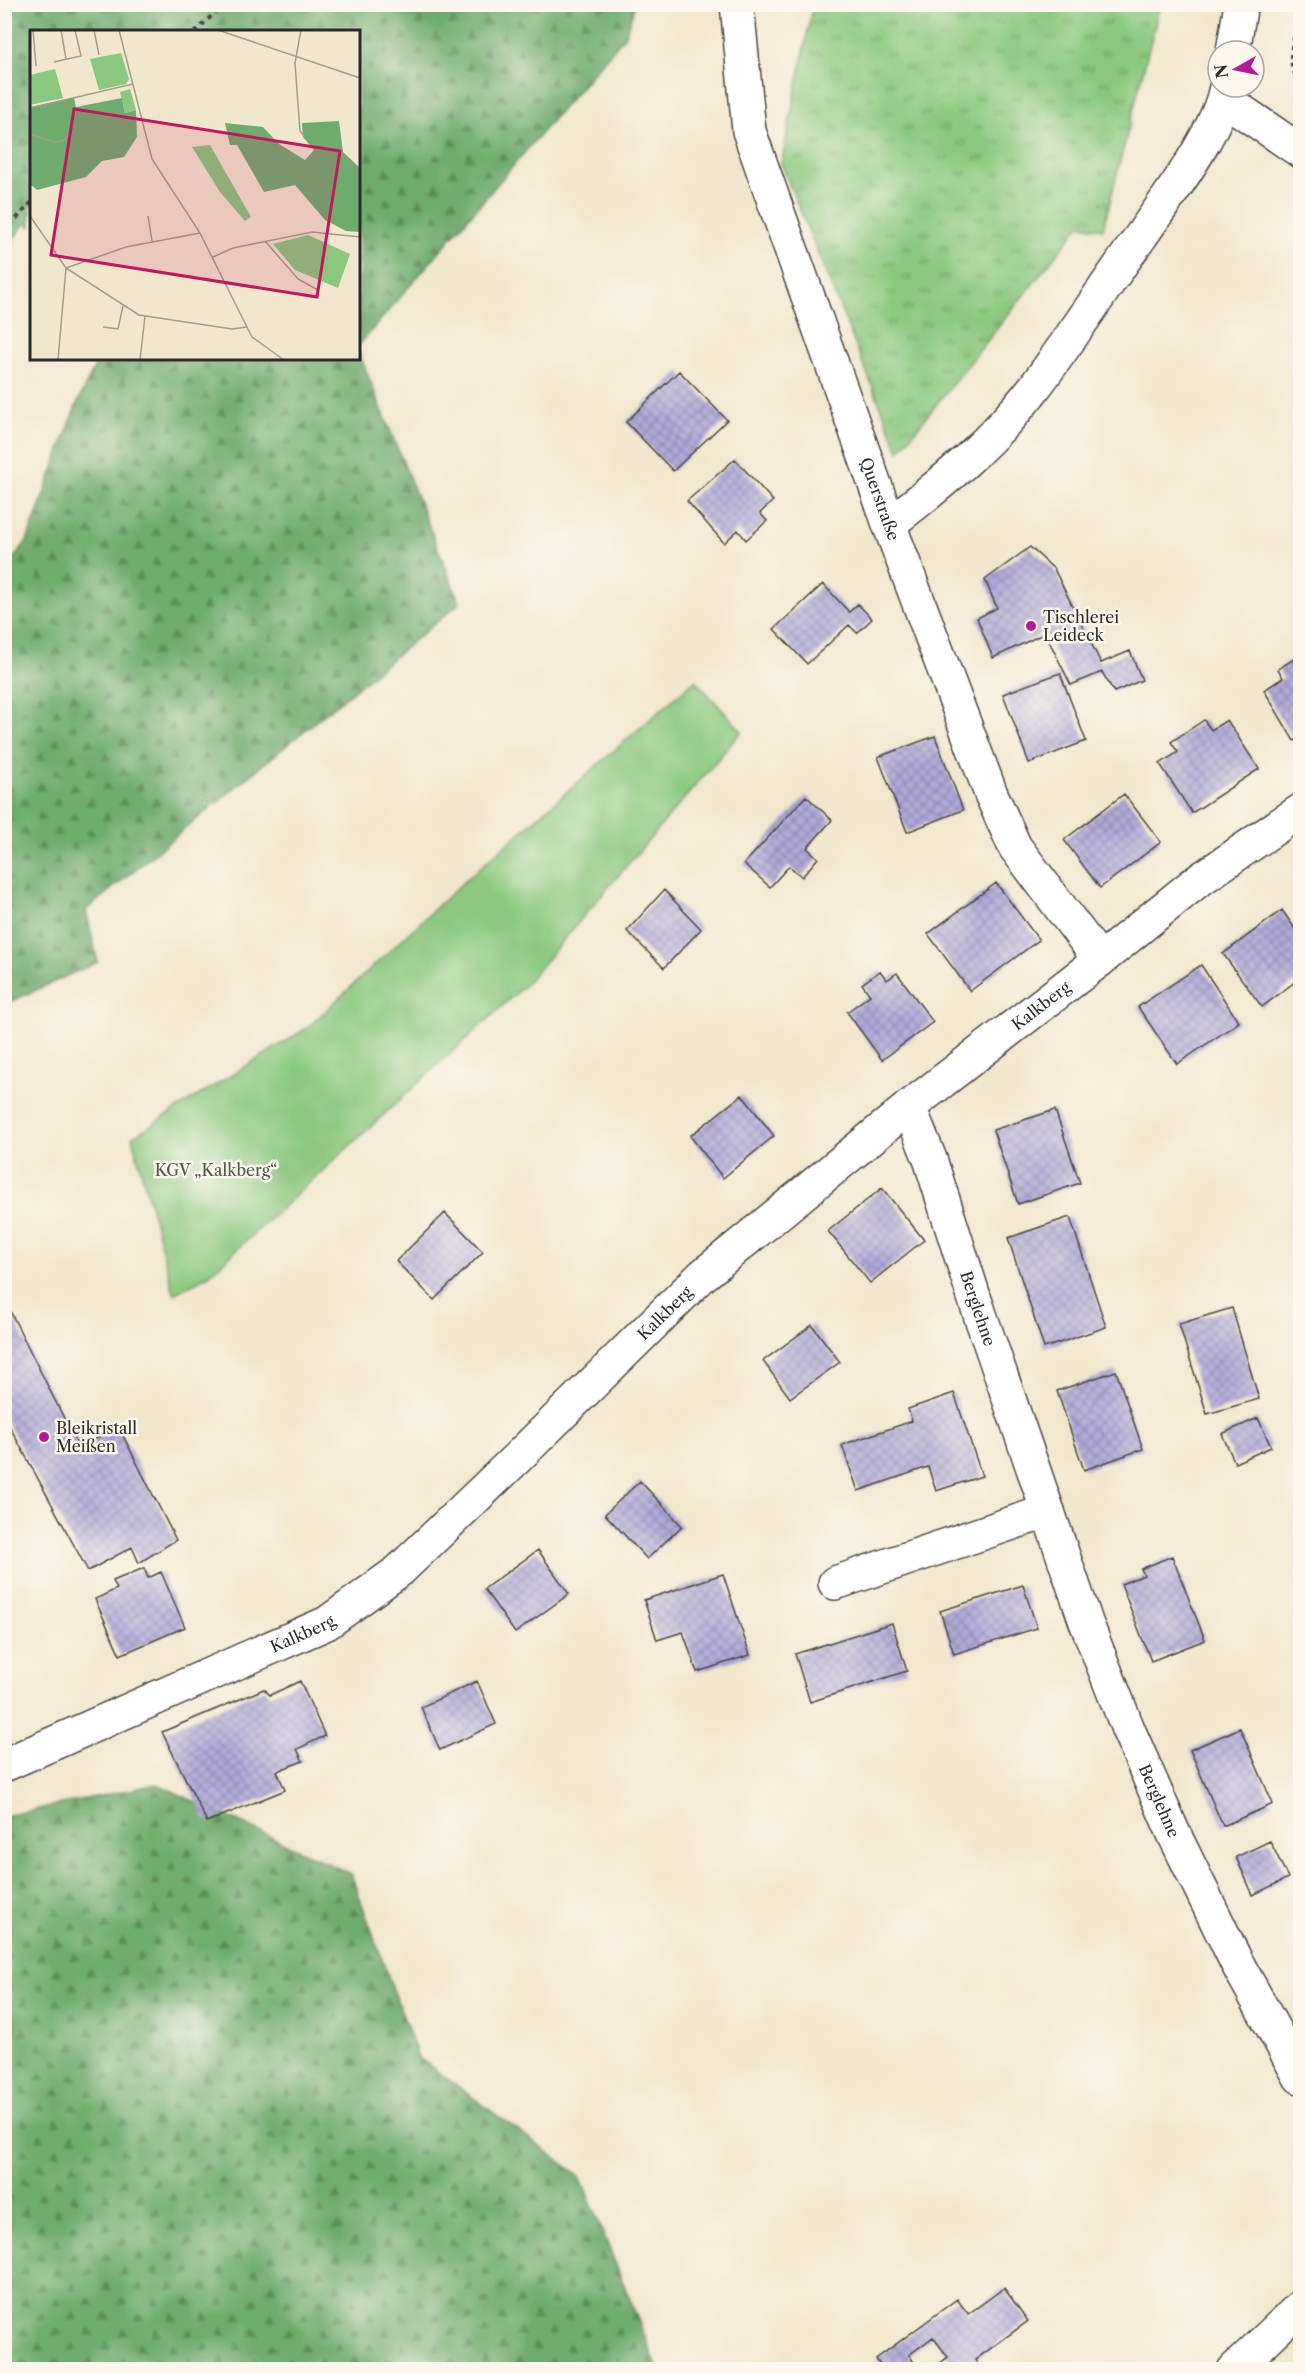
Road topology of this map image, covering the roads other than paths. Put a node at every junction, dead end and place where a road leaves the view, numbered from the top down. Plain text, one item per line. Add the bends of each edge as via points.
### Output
1 (736, 4) edge
2 (1241, 4) edge
3 (1235, 39) edge
4 (1222, 99) edge
5 (1233, 99) edge
6 (1300, 151) edge
7 (889, 524) junction
8 (1300, 811) edge
9 (1100, 960) junction
10 (909, 1107) junction
11 (1047, 1511) junction
12 (835, 1583) dead end
13 (4, 1765) edge
14 (1300, 2077) edge
15 (1300, 2307) edge
16 (1234, 2370) edge

1 - 7 street, Querstraße via 749,131
2 - 3 street
4 - 7 street via 1202,144 1174,189 1033,388 981,447 932,492
5 - 6 street
7 - 9 street, Querstraße via 991,794 1015,847
8 - 9 street, Kalkberg via 1195,883
9 - 10 street, Kalkberg
10 - 11 street, Berglehne via 930,1159
10 - 13 street, Kalkberg via 703,1275 400,1570 327,1623
11 - 12 street
11 - 14 street, Berglehne via 1111,1686 1174,1834 1237,1963
15 - 16 street

